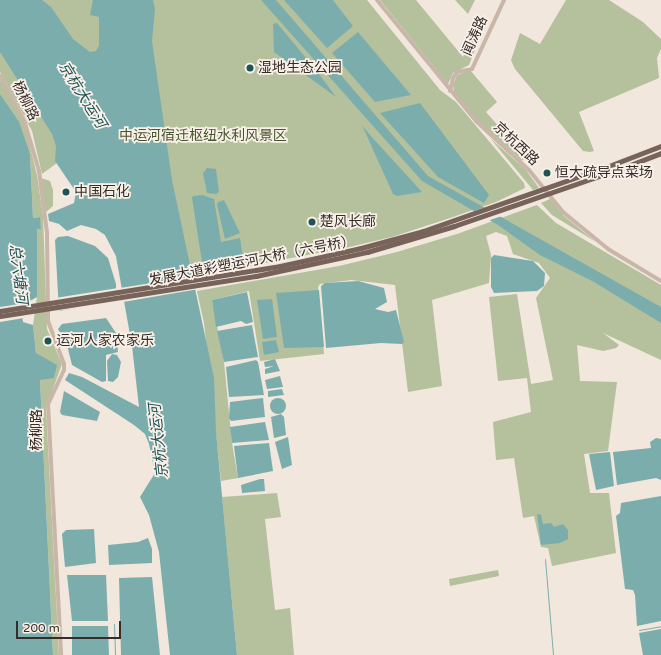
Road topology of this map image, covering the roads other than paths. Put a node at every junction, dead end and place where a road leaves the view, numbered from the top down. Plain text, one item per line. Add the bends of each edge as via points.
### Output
1 (377, 0) edge
2 (504, 0) edge
3 (0, 76) edge
4 (450, 91) junction
5 (661, 146) edge
6 (661, 153) edge
7 (661, 281) edge
8 (0, 311) edge
9 (0, 316) edge
10 (61, 655) edge

1 - 4 street, 京杭西路
2 - 4 street, 闻涛路 via 472,69 457,72
3 - 10 street, 杨柳路 via 25,123 39,171 47,233 48,321 64,364 64,370 48,404
4 - 7 street, 京杭西路 via 486,132 529,170 576,225 608,249
5 - 8 main road, 发展大道彩塑运河大桥（六号桥）, bridge via 445,224 361,248 280,266
6 - 9 main road, 发展大道彩塑运河大桥（六号桥）, bridge via 454,226 367,252 256,276

